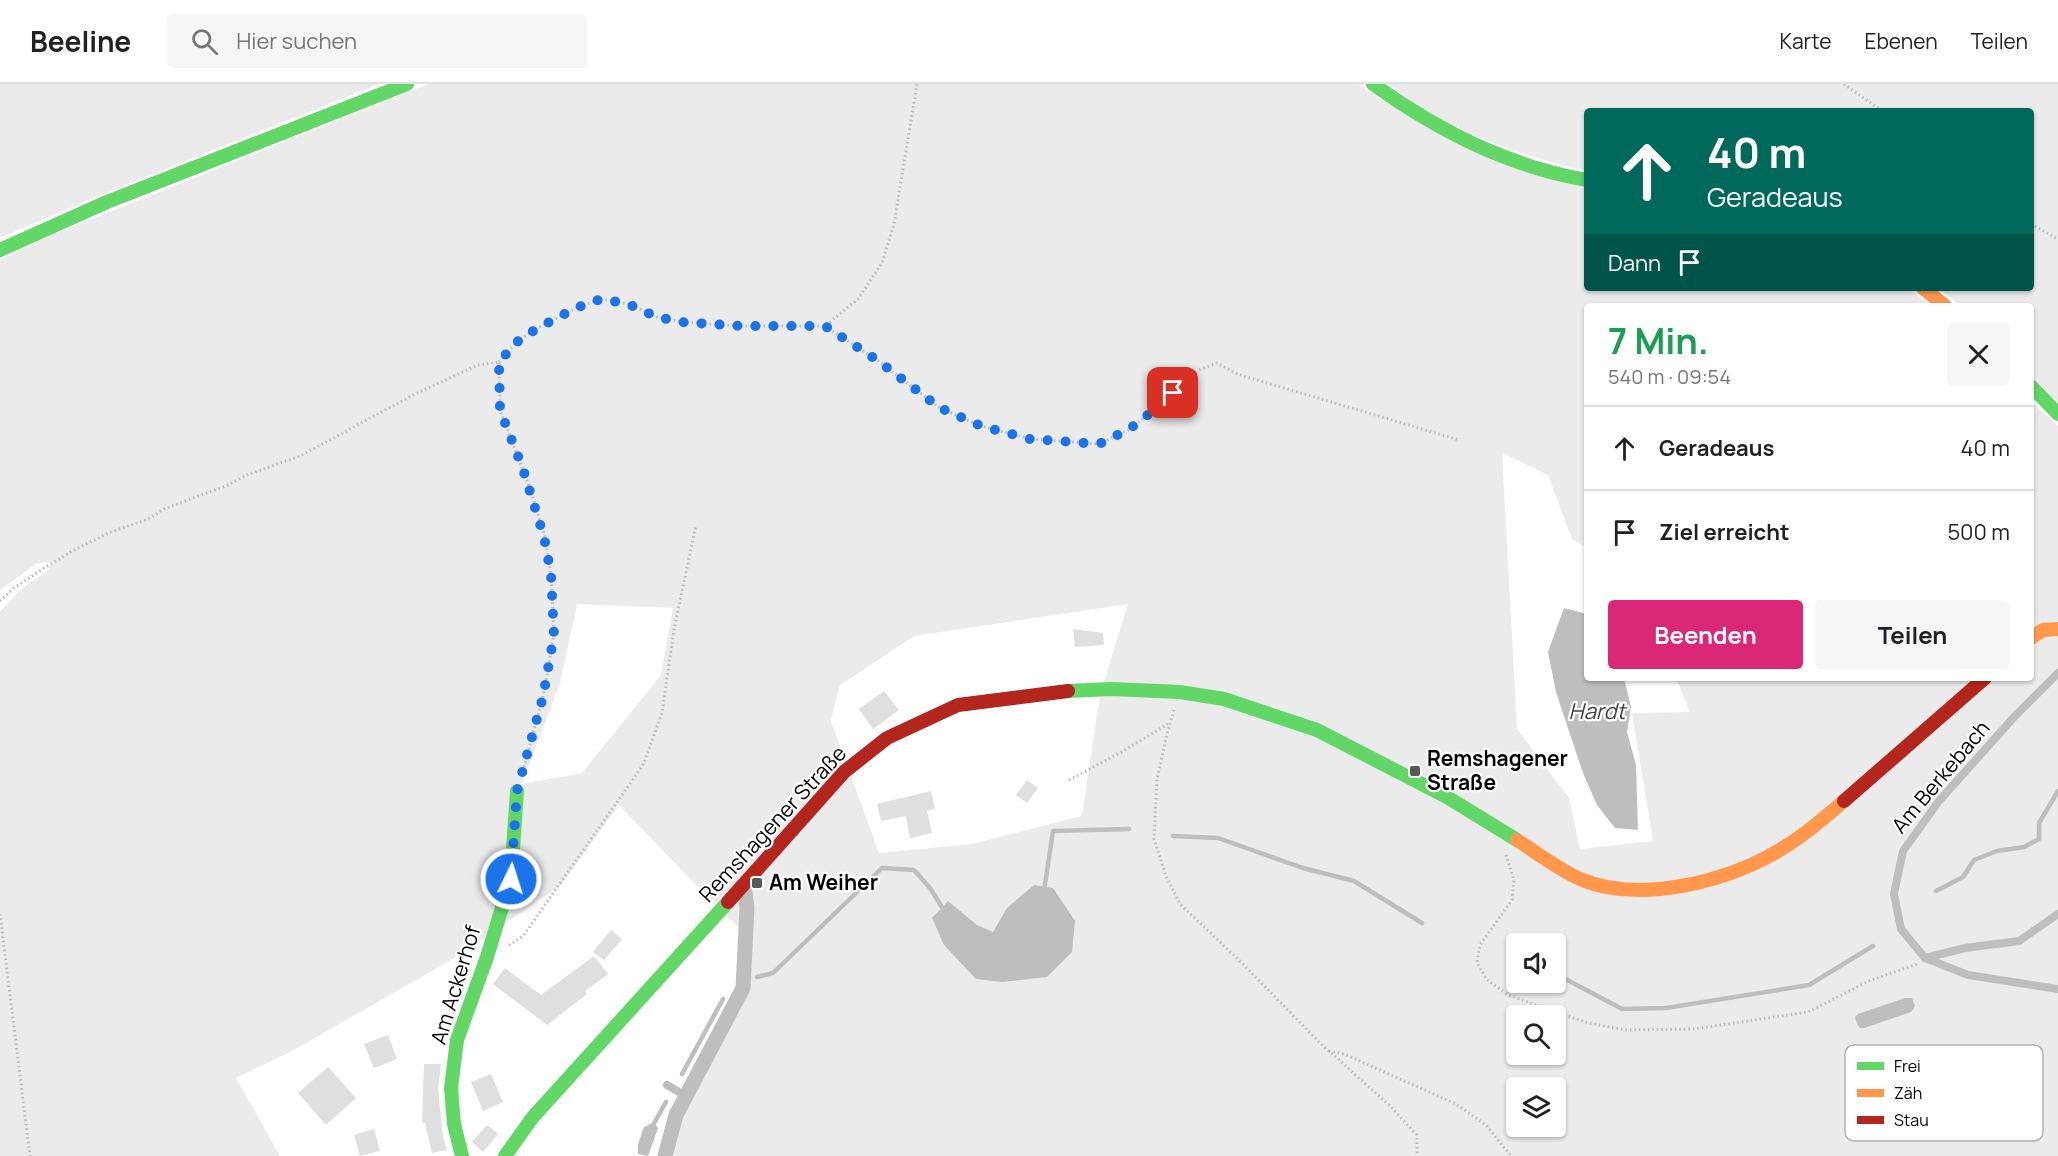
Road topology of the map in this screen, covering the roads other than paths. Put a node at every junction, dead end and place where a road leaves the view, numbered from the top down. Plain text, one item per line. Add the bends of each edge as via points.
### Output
1 (406, 84) edge
2 (1373, 84) edge
3 (1584, 179) edge
4 (0, 250) edge
5 (1927, 291) edge
6 (1941, 303) edge
7 (2034, 389) edge
8 (2058, 414) edge
9 (2058, 629) edge
10 (2034, 636) edge
11 (2058, 673) edge
12 (1982, 681) edge
13 (517, 791) road end
14 (744, 885) junction
15 (2058, 914) edge
16 (1925, 958) junction
17 (2058, 988) edge
18 (667, 1085) dead end
19 (686, 1096) junction
20 (462, 1156) edge
21 (505, 1156) edge
22 (665, 1156) edge

1 - 4 street via 107,202
2 - 3 street via 1429,122 1474,145 1523,165
5 - 6 street
7 - 8 street
9 - 10 street via 2043,630
11 - 16 lane, Am Berkebach via 1939,801 1903,851 1894,894 1901,929
12 - 14 street, Remshagener Straße via 1816,824 1769,856 1740,868 1664,888 1622,889 1578,878 1447,797 1317,730 1224,699 1180,692 1111,689 1051,692 958,705 887,738 844,772
13 - 20 street, Am Ackerhof via 511,879 457,1040 451,1088
14 - 19 street via 747,908 743,988
14 - 21 street, Remshagener Straße via 532,1117
15 - 16 lane via 2019,941
16 - 17 lane, Am Berkebach via 1968,975
18 - 19 lane
19 - 22 street via 676,1115

